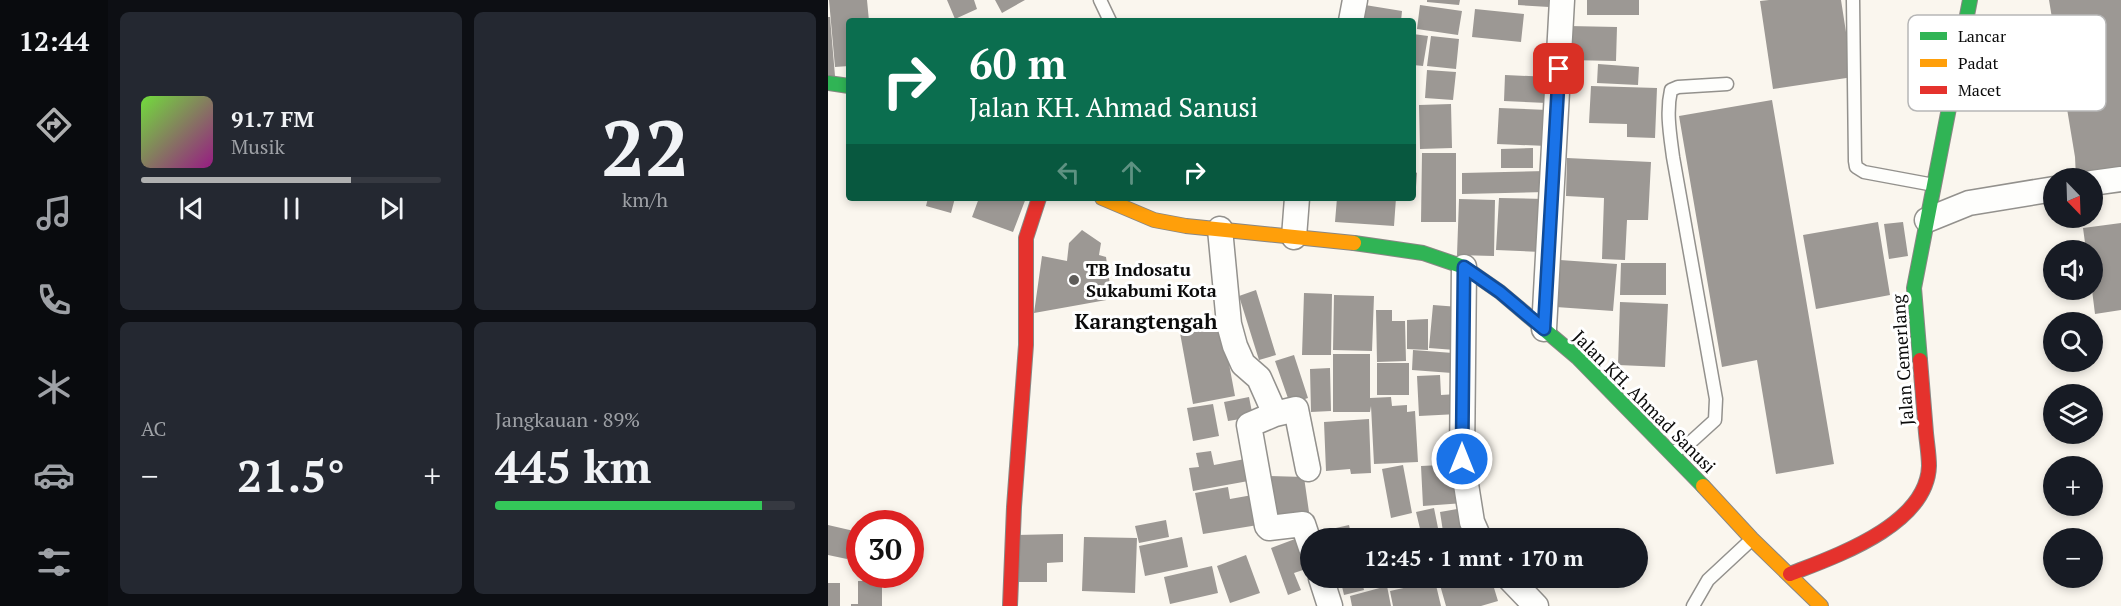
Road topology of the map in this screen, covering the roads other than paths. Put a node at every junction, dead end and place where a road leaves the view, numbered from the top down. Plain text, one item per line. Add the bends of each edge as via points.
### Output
1 (1100, 0) edge
2 (1354, 0) edge
3 (1562, 0) edge
4 (1853, 0) edge
5 (1970, 0) edge
6 (1967, 15) edge
7 (1109, 18) edge
8 (1351, 18) edge
9 (828, 83) edge
10 (1727, 84) dead end
11 (846, 86) edge
12 (1949, 111) edge
13 (2121, 179) edge
14 (2103, 181) edge
15 (1935, 185) junction
16 (2043, 191) edge
17 (1038, 201) edge
18 (1109, 201) edge
19 (1297, 201) edge
20 (1927, 220) junction
21 (1220, 229) junction
22 (1294, 237) junction
23 (1464, 267) junction
24 (1544, 329) junction
25 (1275, 414) junction
26 (1673, 453) junction
27 (1308, 469) dead end
28 (1304, 528) edge
29 (1475, 528) edge
30 (1752, 539) junction
31 (1790, 574) junction
32 (1324, 588) edge
33 (1519, 588) edge
34 (1010, 606) edge
35 (1330, 606) edge
36 (1536, 606) edge
37 (1693, 606) edge
38 (1821, 606) edge

1 - 7 lane
2 - 8 street
3 - 24 street
4 - 15 lane via 1856,167 1864,172
5 - 6 main road, Jalan Cemerlang
9 - 11 main road
10 - 26 lane via 1678,87 1671,90 1668,103 1673,157 1716,399 1715,420
12 - 15 main road, Jalan Cemerlang
13 - 14 street
15 - 20 main road, Jalan Cemerlang
16 - 20 street via 1969,203
17 - 34 main road via 1026,238 1026,345
18 - 21 main road, Jalan KH. Ahmad Sanusi via 1154,220
19 - 22 street
20 - 31 main road, Jalan Cemerlang via 1914,288 1929,467 1924,488 1911,507 1890,525 1830,558
21 - 22 main road, Jalan KH. Ahmad Sanusi
21 - 25 street via 1229,324 1235,346 1243,364 1258,378
22 - 23 main road, Jalan KH. Ahmad Sanusi via 1379,246
23 - 24 main road, Jalan KH. Ahmad Sanusi
23 - 29 street via 1462,459
24 - 26 main road, Jalan KH. Ahmad Sanusi
25 - 27 street via 1296,409
25 - 28 street via 1250,423 1249,427 1267,526 1303,524
26 - 30 main road, Jalan KH. Ahmad Sanusi
30 - 31 main road, Jalan KH. Ahmad Sanusi
30 - 37 lane via 1708,580
31 - 38 main road, Jalan KH. Ahmad Sanusi
32 - 35 street
33 - 36 street

